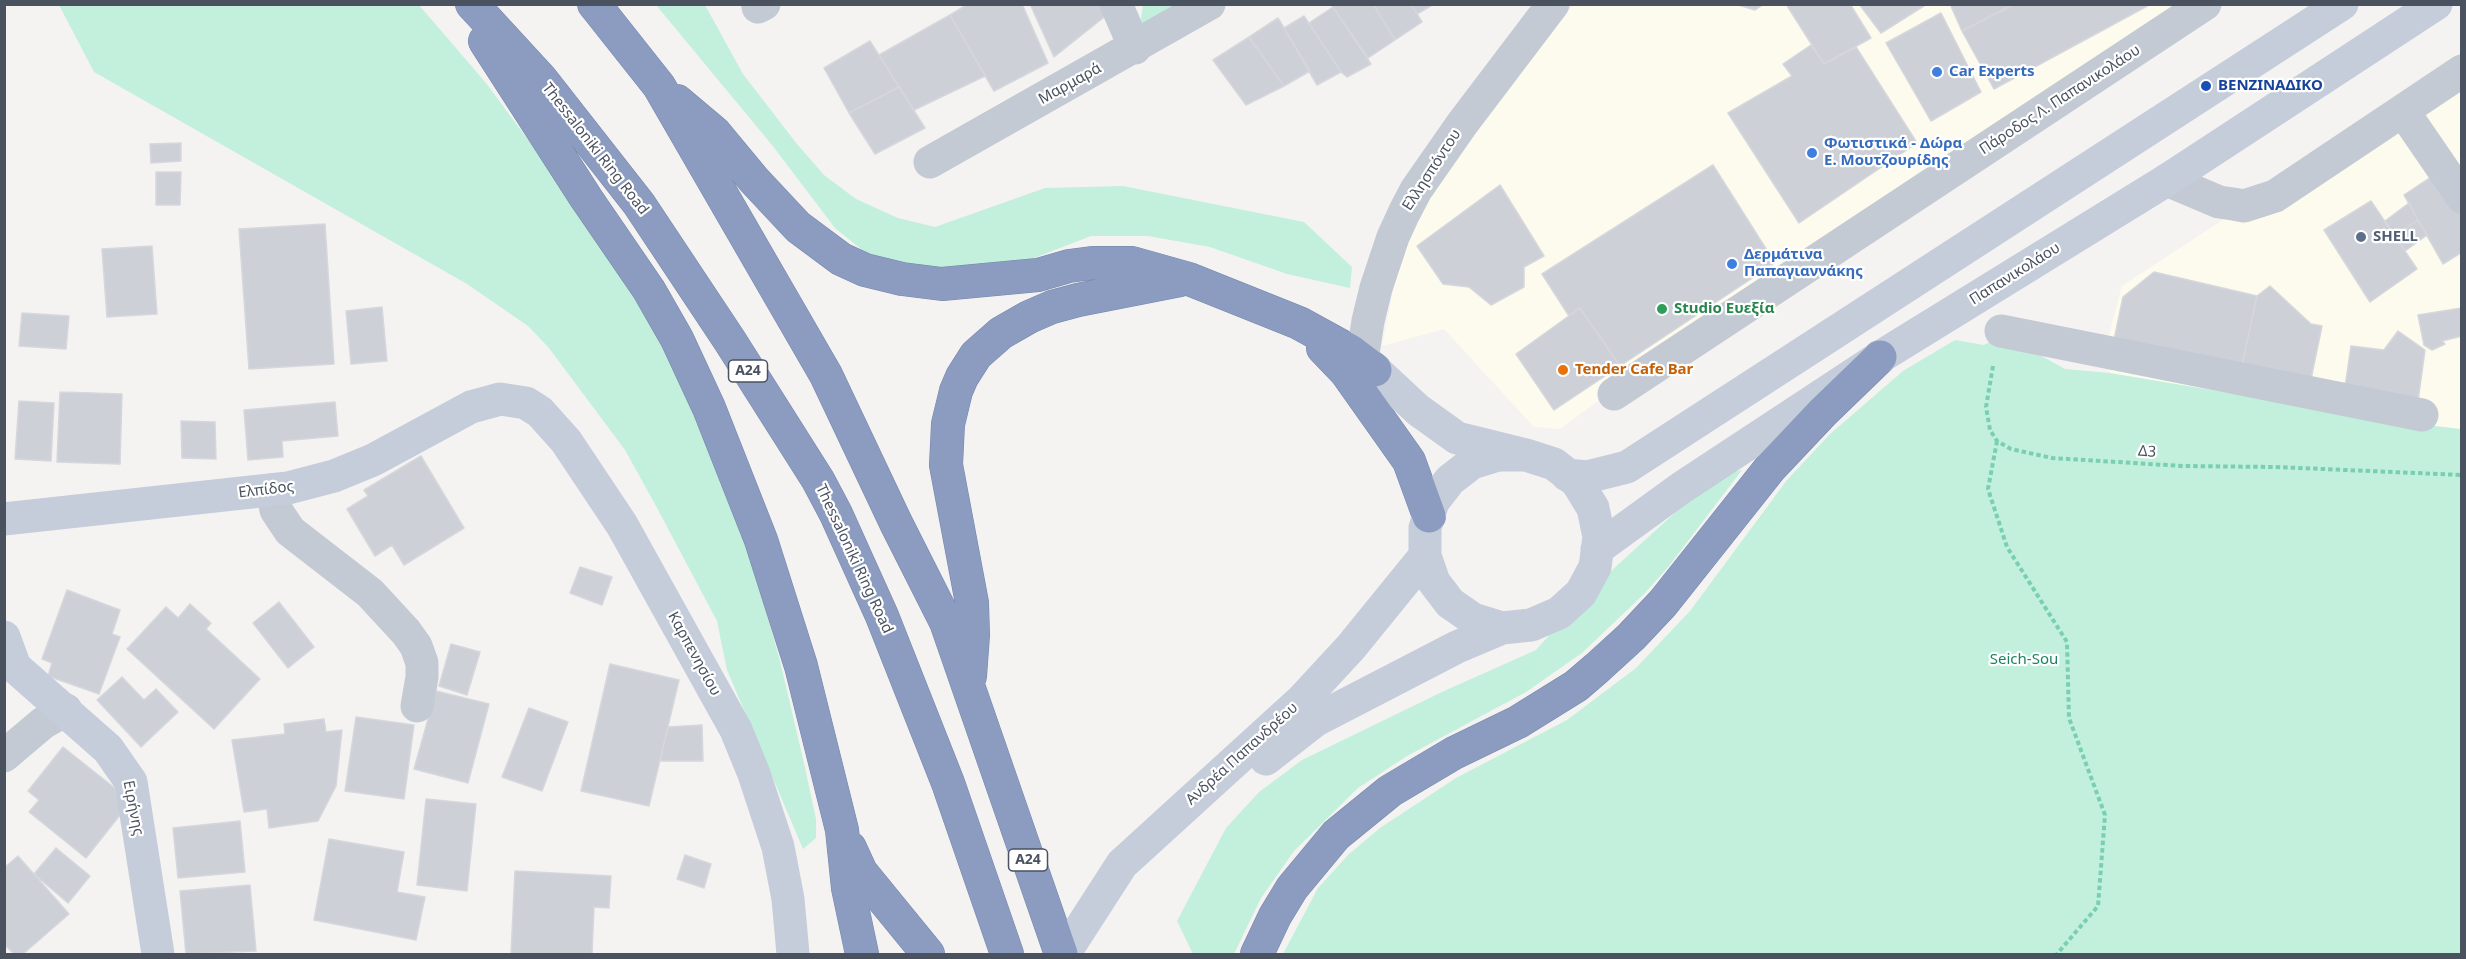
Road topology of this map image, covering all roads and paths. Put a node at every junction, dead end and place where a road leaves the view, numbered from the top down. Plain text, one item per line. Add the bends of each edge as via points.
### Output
1 (464, 4) edge
2 (471, 4) edge
3 (594, 4) edge
4 (1116, 4) edge
5 (1209, 4) edge
6 (1553, 4) edge
7 (2205, 4) edge
8 (2342, 4) edge
9 (2436, 4) edge
10 (1135, 48) junction
11 (2462, 71) edge
12 (659, 86) junction
13 (2403, 111) junction
14 (930, 162) dead end
15 (2167, 180) junction
16 (2462, 197) edge
17 (1189, 279) junction
18 (1299, 323) junction
19 (2001, 331) joint
20 (1880, 357) junction
21 (1369, 365) junction
22 (1614, 394) dead end
23 (511, 399) joint
24 (2422, 416) dead end
25 (1997, 441) junction
26 (1526, 455) junction
27 (1567, 475) junction
28 (2462, 475) edge
29 (272, 490) junction
30 (1429, 516) junction
31 (4, 519) edge
32 (1597, 549) junction
33 (1425, 556) junction
34 (1502, 628) junction
35 (4, 637) edge
36 (969, 687) junction
37 (417, 706) dead end
38 (66, 710) junction
39 (4, 756) edge
40 (842, 830) junction
41 (158, 954) edge
42 (793, 954) edge
43 (862, 954) edge
44 (928, 954) edge
45 (1007, 954) edge
46 (1062, 954) edge
47 (1087, 954) edge
48 (1257, 954) edge
49 (2057, 954) edge

1 - 40 highway via 649,290 709,408 783,607
2 - 45 highway, Thessaloniki Ring Road / Α24 via 548,88 639,204 818,480 882,616 948,783
3 - 12 highway, Α24
4 - 10 street
5 - 10 street, Μαρμαρά
6 - 21 street, Ελλησπόντου via 1449,143 1404,213 1381,270 1368,321
7 - 22 street, Πάροδος Λ. Παπανικολάου
8 - 27 main road via 1627,467 1587,477
9 - 15 main road, Παπανικολάου
10 - 14 street, Μαρμαρά
11 - 13 street
12 - 17 highway via 715,133 798,227 841,259 865,270 942,284 1038,275 1092,263 1132,264
12 - 36 highway, Α24 via 826,375 946,622
13 - 15 street via 2288,189 2259,202 2244,206 2219,202
13 - 16 street
15 - 20 main road, Παπανικολάου
17 - 18 highway
17 - 36 highway via 1078,300 1029,316 976,355 962,377 948,424 946,465 972,603 974,635
18 - 21 highway
18 - 30 highway via 1346,372 1409,461
19 - 24 street
19 - 25 path via 1986,407 1990,430
20 - 32 main road, Παπανικολάου via 1681,488
20 - 48 highway via 1771,467 1663,603 1597,668 1518,722 1390,790 1336,835 1292,888
21 - 26 main road via 1456,438
23 - 29 main road, Ελπίδος via 471,407 373,460 334,476
23 - 42 main road, Καρπενησίου via 540,412 566,441 622,525 736,730 778,848
25 - 28 path, Δ3 via 2011,449 2052,458
25 - 49 path via 1988,489 2007,547 2067,642 2069,718 2105,815 2097,906
26 - 27 main road via 1554,464
26 - 30 main road via 1498,455 1472,463 1450,480 1433,502
27 - 32 main road via 1577,482 1593,508 1599,537
29 - 31 main road, Ελπίδος
29 - 37 street via 276,510 290,531 370,593 416,646 422,663
30 - 33 main road
32 - 34 main road via 1595,567 1581,593 1559,614 1532,625
33 - 34 main road via 1434,582 1450,603 1473,619
33 - 46 main road, Ανδρέα Παπανδρέου via 1302,700 1122,864
34 - 47 main road, Ανδρέα Παπανδρέου via 1316,720 1250,771 1132,884
35 - 38 main road, Ειρήνης via 15,666
36 - 46 highway, Α24
38 - 39 street via 43,723
38 - 41 main road, Ειρήνης via 108,748 130,782
40 - 43 highway via 848,888
40 - 44 highway via 861,872

